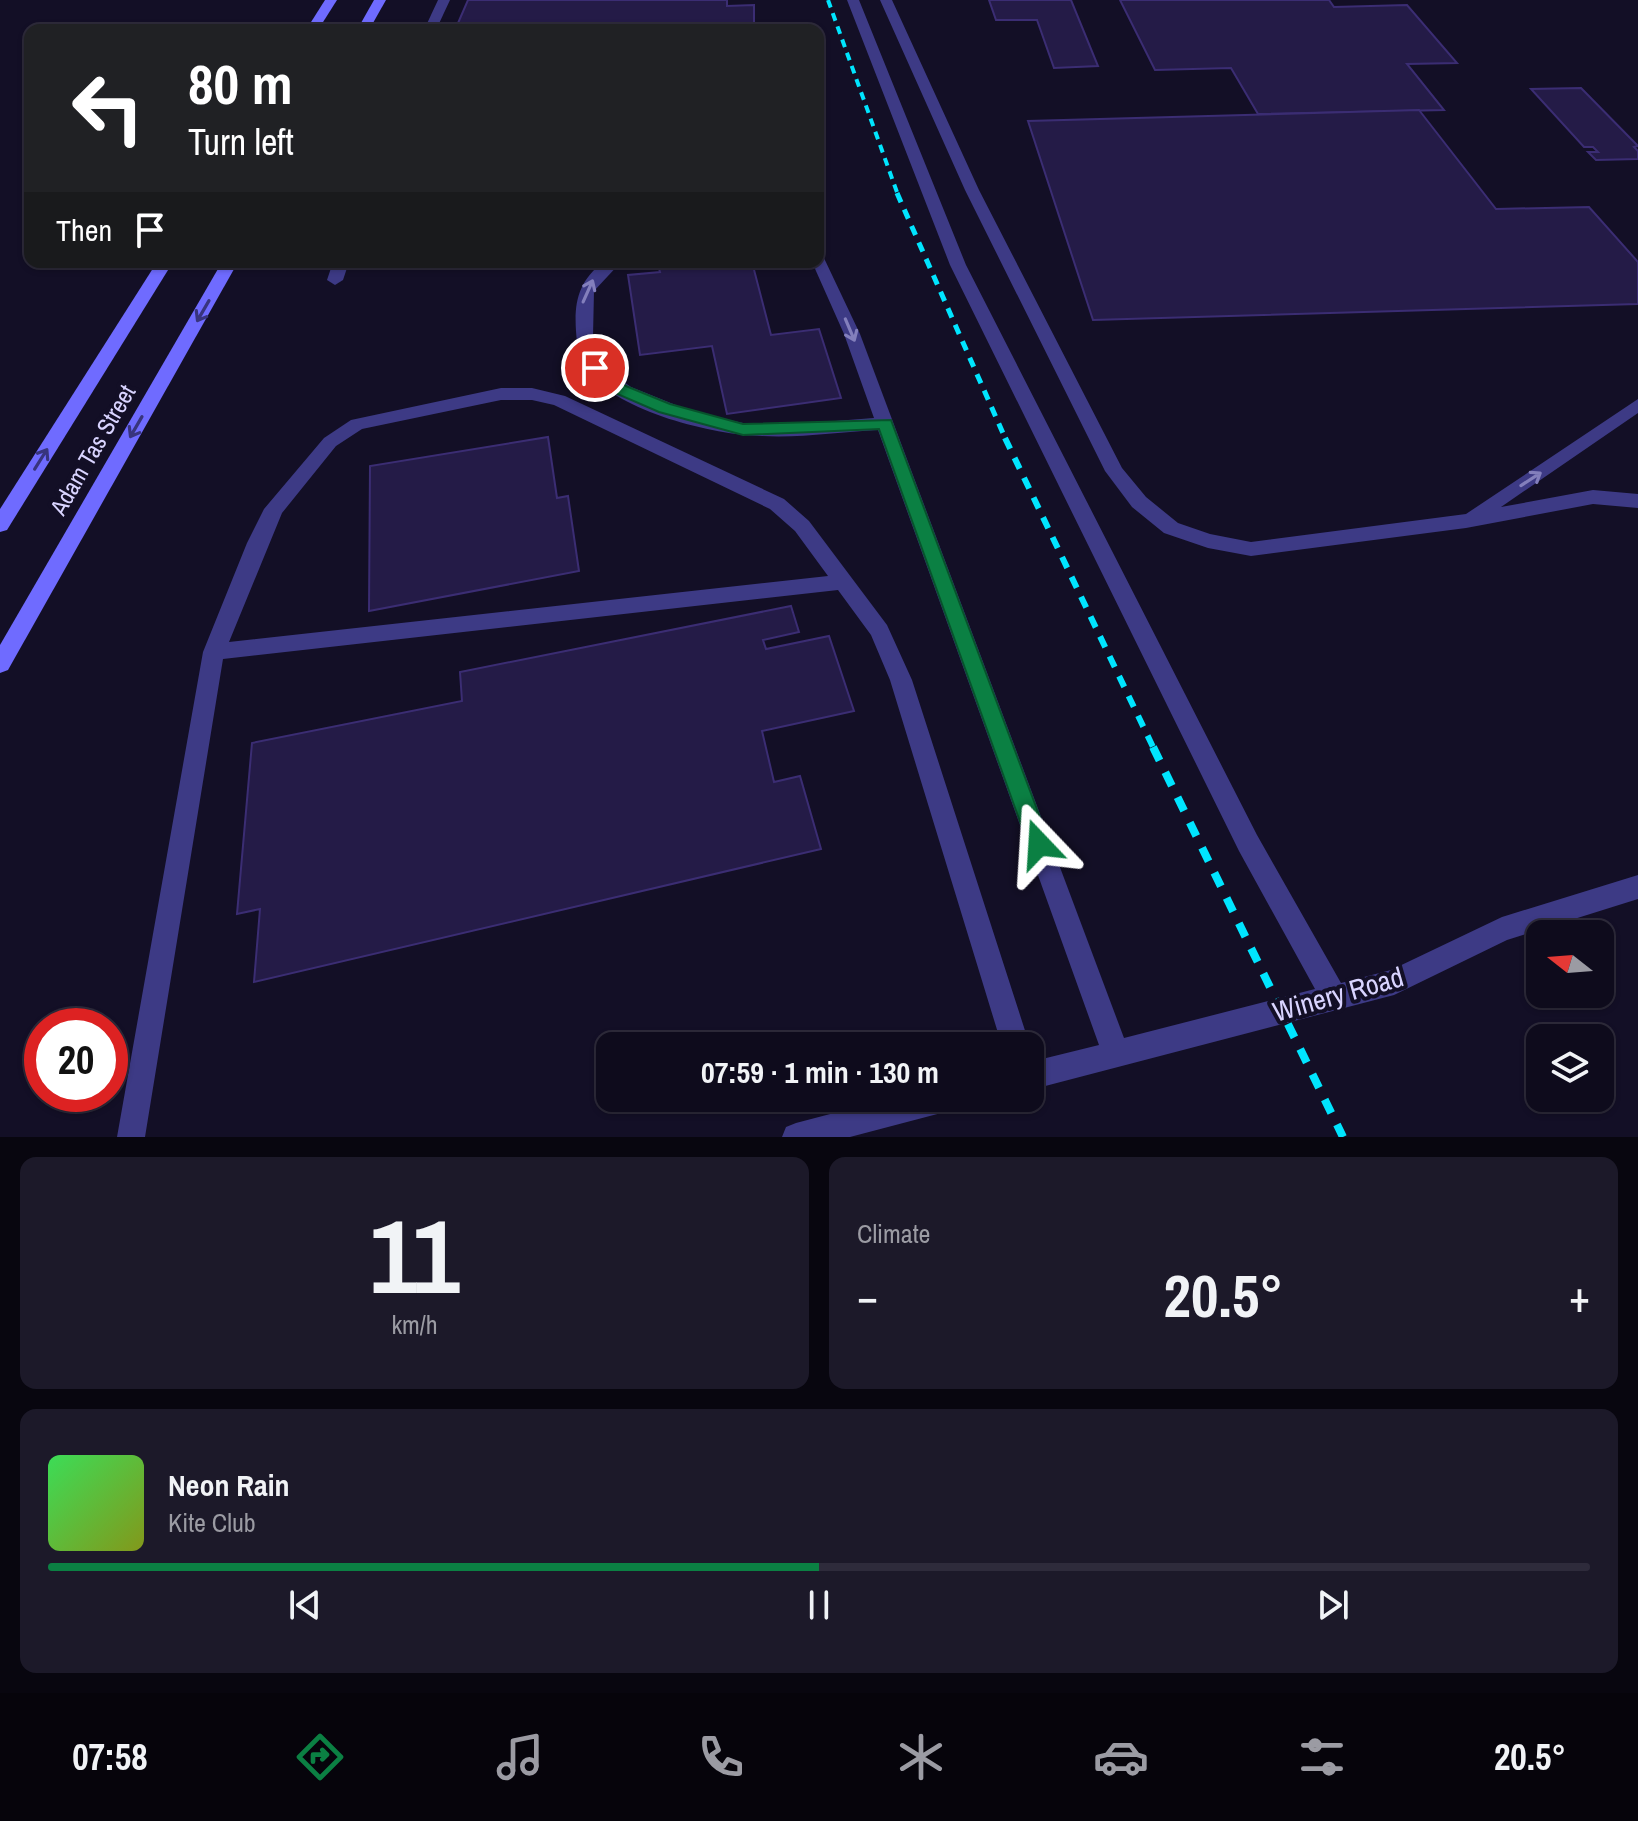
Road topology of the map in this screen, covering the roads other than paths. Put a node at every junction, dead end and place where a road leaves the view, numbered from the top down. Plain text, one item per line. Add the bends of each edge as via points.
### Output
1 (331, 0) edge
2 (380, 0) edge
3 (444, 0) edge
4 (853, 0) edge
5 (886, 0) edge
6 (316, 24) edge
7 (366, 24) edge
8 (433, 24) edge
9 (161, 268) edge
10 (227, 268) edge
11 (339, 268) edge
12 (606, 268) edge
13 (822, 268) edge
14 (335, 280) dead end
15 (1638, 405) edge
16 (885, 423) junction
17 (1638, 501) edge
18 (1466, 521) junction
19 (0, 525) edge
20 (842, 582) junction
21 (214, 652) junction
22 (0, 664) edge
23 (1638, 887) edge
24 (1334, 997) junction
25 (1012, 1032) edge
26 (1116, 1054) junction
27 (1044, 1072) edge
28 (892, 1112) edge
29 (131, 1137) edge
30 (796, 1137) edge

1 - 6 main road
2 - 7 main road
3 - 8 lane
4 - 24 lane via 958,265 1248,843
5 - 18 lane via 972,190 1107,457 1139,502 1171,528 1251,549
19 -> 9 main road, Adam Tas Street
10 -> 22 main road, Adam Tas Street
11 - 14 lane
16 -> 12 lane via 743,429 665,408 620,389 595,368 586,352 582,300 588,284
13 -> 16 lane
18 -> 15 lane
16 - 26 lane
17 - 18 lane via 1593,497
20 - 21 lane
20 - 21 lane via 802,526 777,504 559,400 501,394 357,424 330,442 274,509
20 - 25 lane via 880,631 901,680
21 - 29 lane
23 - 24 lane, Winery Road via 1502,929 1394,982
24 - 26 lane, Winery Road
26 - 27 lane, Winery Road
28 - 30 lane

